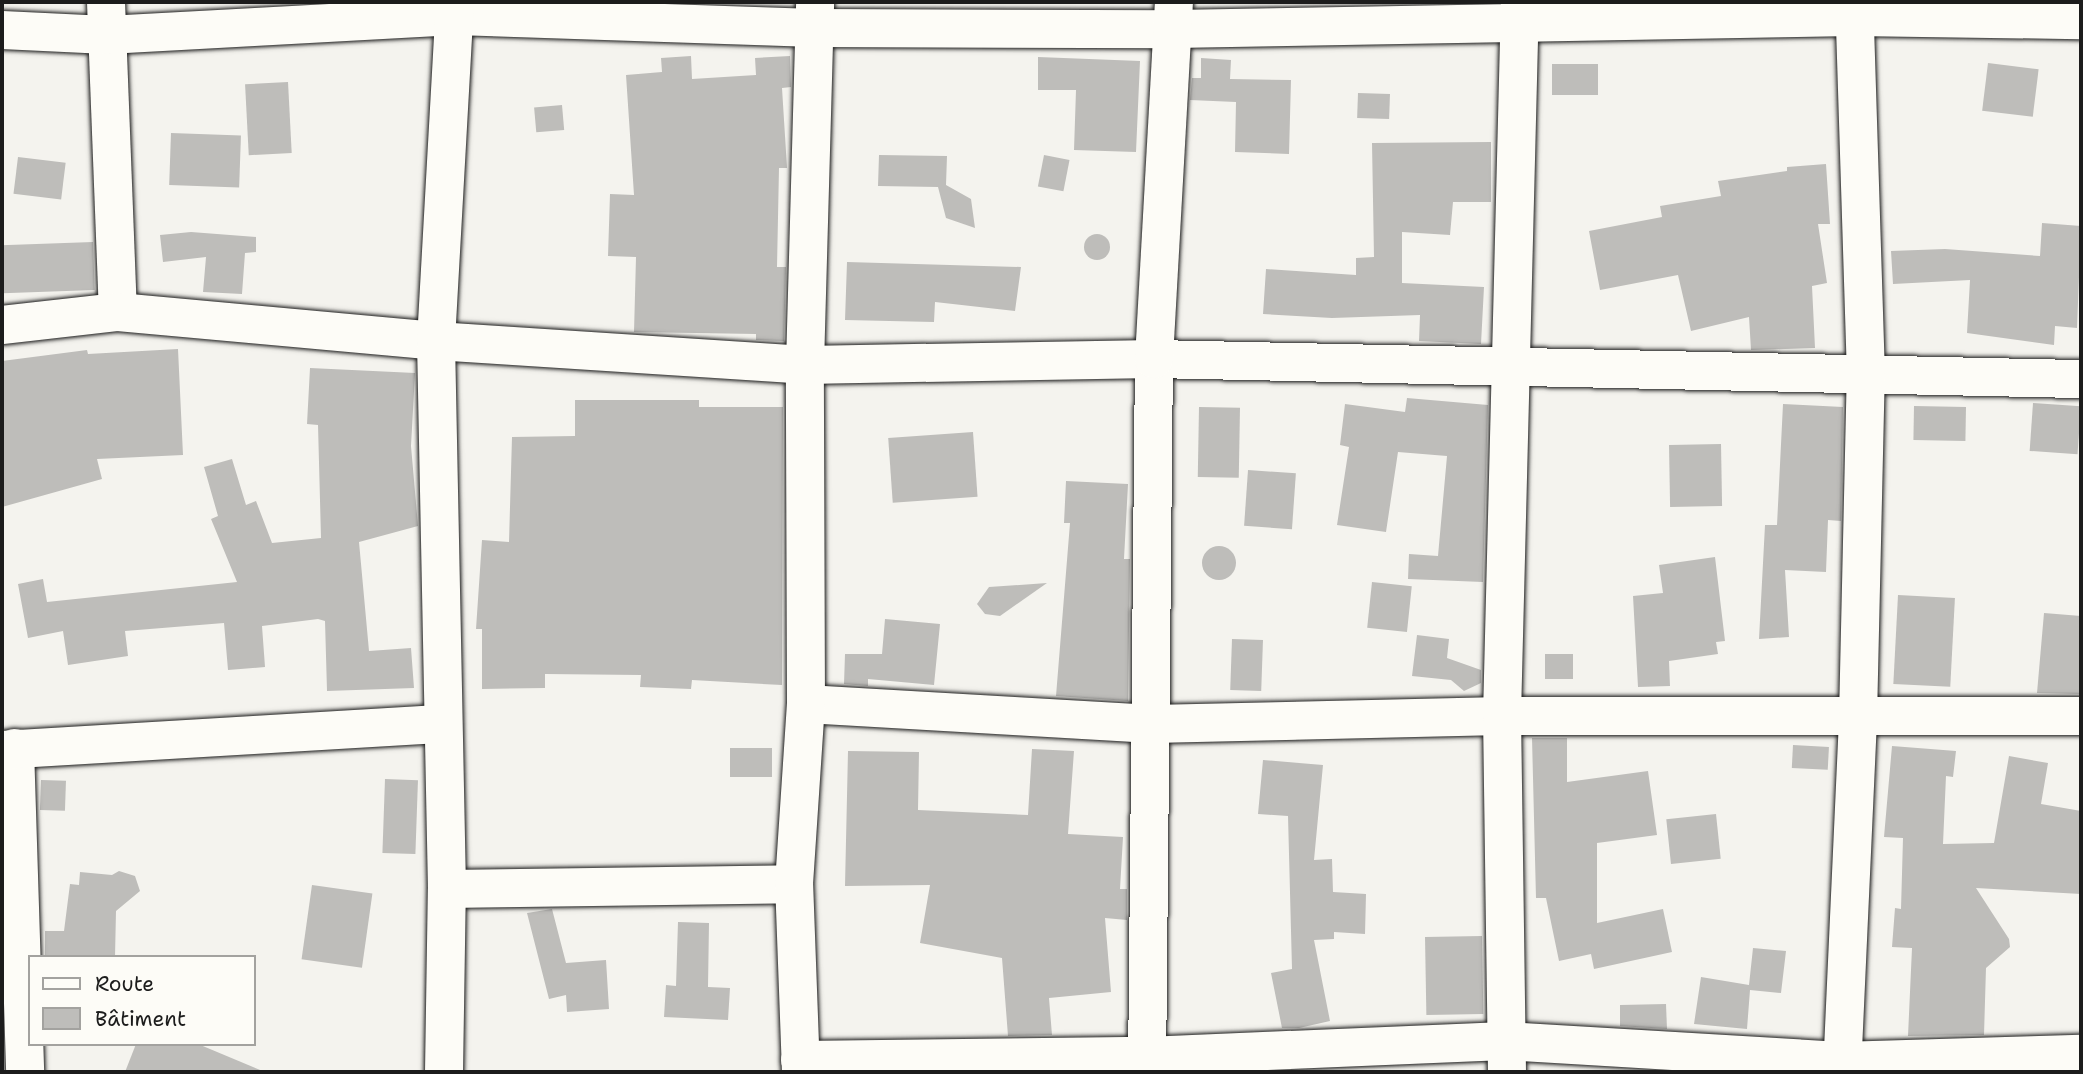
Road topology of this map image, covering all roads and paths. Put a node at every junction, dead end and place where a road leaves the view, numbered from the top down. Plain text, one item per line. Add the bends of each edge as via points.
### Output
1 (455, 9) edge
2 (1854, 10) edge
3 (1520, 13) edge
4 (815, 15) edge
5 (1174, 15) edge
6 (106, 18) edge
7 (2081, 20) edge
8 (2, 30) edge
9 (118, 312) junction
10 (2, 325) edge
11 (436, 341) junction
12 (1154, 359) junction
13 (1511, 364) junction
14 (805, 365) junction
15 (1866, 376) junction
16 (2081, 379) edge
17 (806, 704) junction
18 (1502, 716) junction
19 (2081, 716) edge
20 (1858, 718) junction
21 (441, 724) junction
22 (1152, 724) junction
23 (8, 749) edge
24 (794, 884) junction
25 (447, 889) junction
26 (2081, 1054) edge
27 (1506, 1057) edge
28 (1147, 1064) edge
29 (801, 1066) edge
30 (1841, 1066) edge
31 (25, 1072) edge
32 (444, 1072) edge

1 - 4 street
1 - 6 street
1 - 11 street
2 - 3 street
2 - 7 street
2 - 15 street
3 - 5 street
3 - 13 street
4 - 5 street
4 - 14 street
5 - 12 street
6 - 8 street
6 - 9 street
9 - 10 street
9 - 11 street
11 - 14 street
11 - 21 street
12 - 13 street
12 - 14 street
12 - 22 street
13 - 15 street
13 - 18 street
14 - 17 street
15 - 16 street
15 - 20 street
17 - 22 street
17 - 24 street
18 - 20 street
18 - 22 street
18 - 27 street
19 - 20 street
20 - 30 street
21 - 23 street
21 - 25 street
22 - 28 street
23 - 31 street
24 - 25 street
24 - 29 street
25 - 32 street
26 - 30 street
27 - 28 street
27 - 30 street
28 - 29 street

